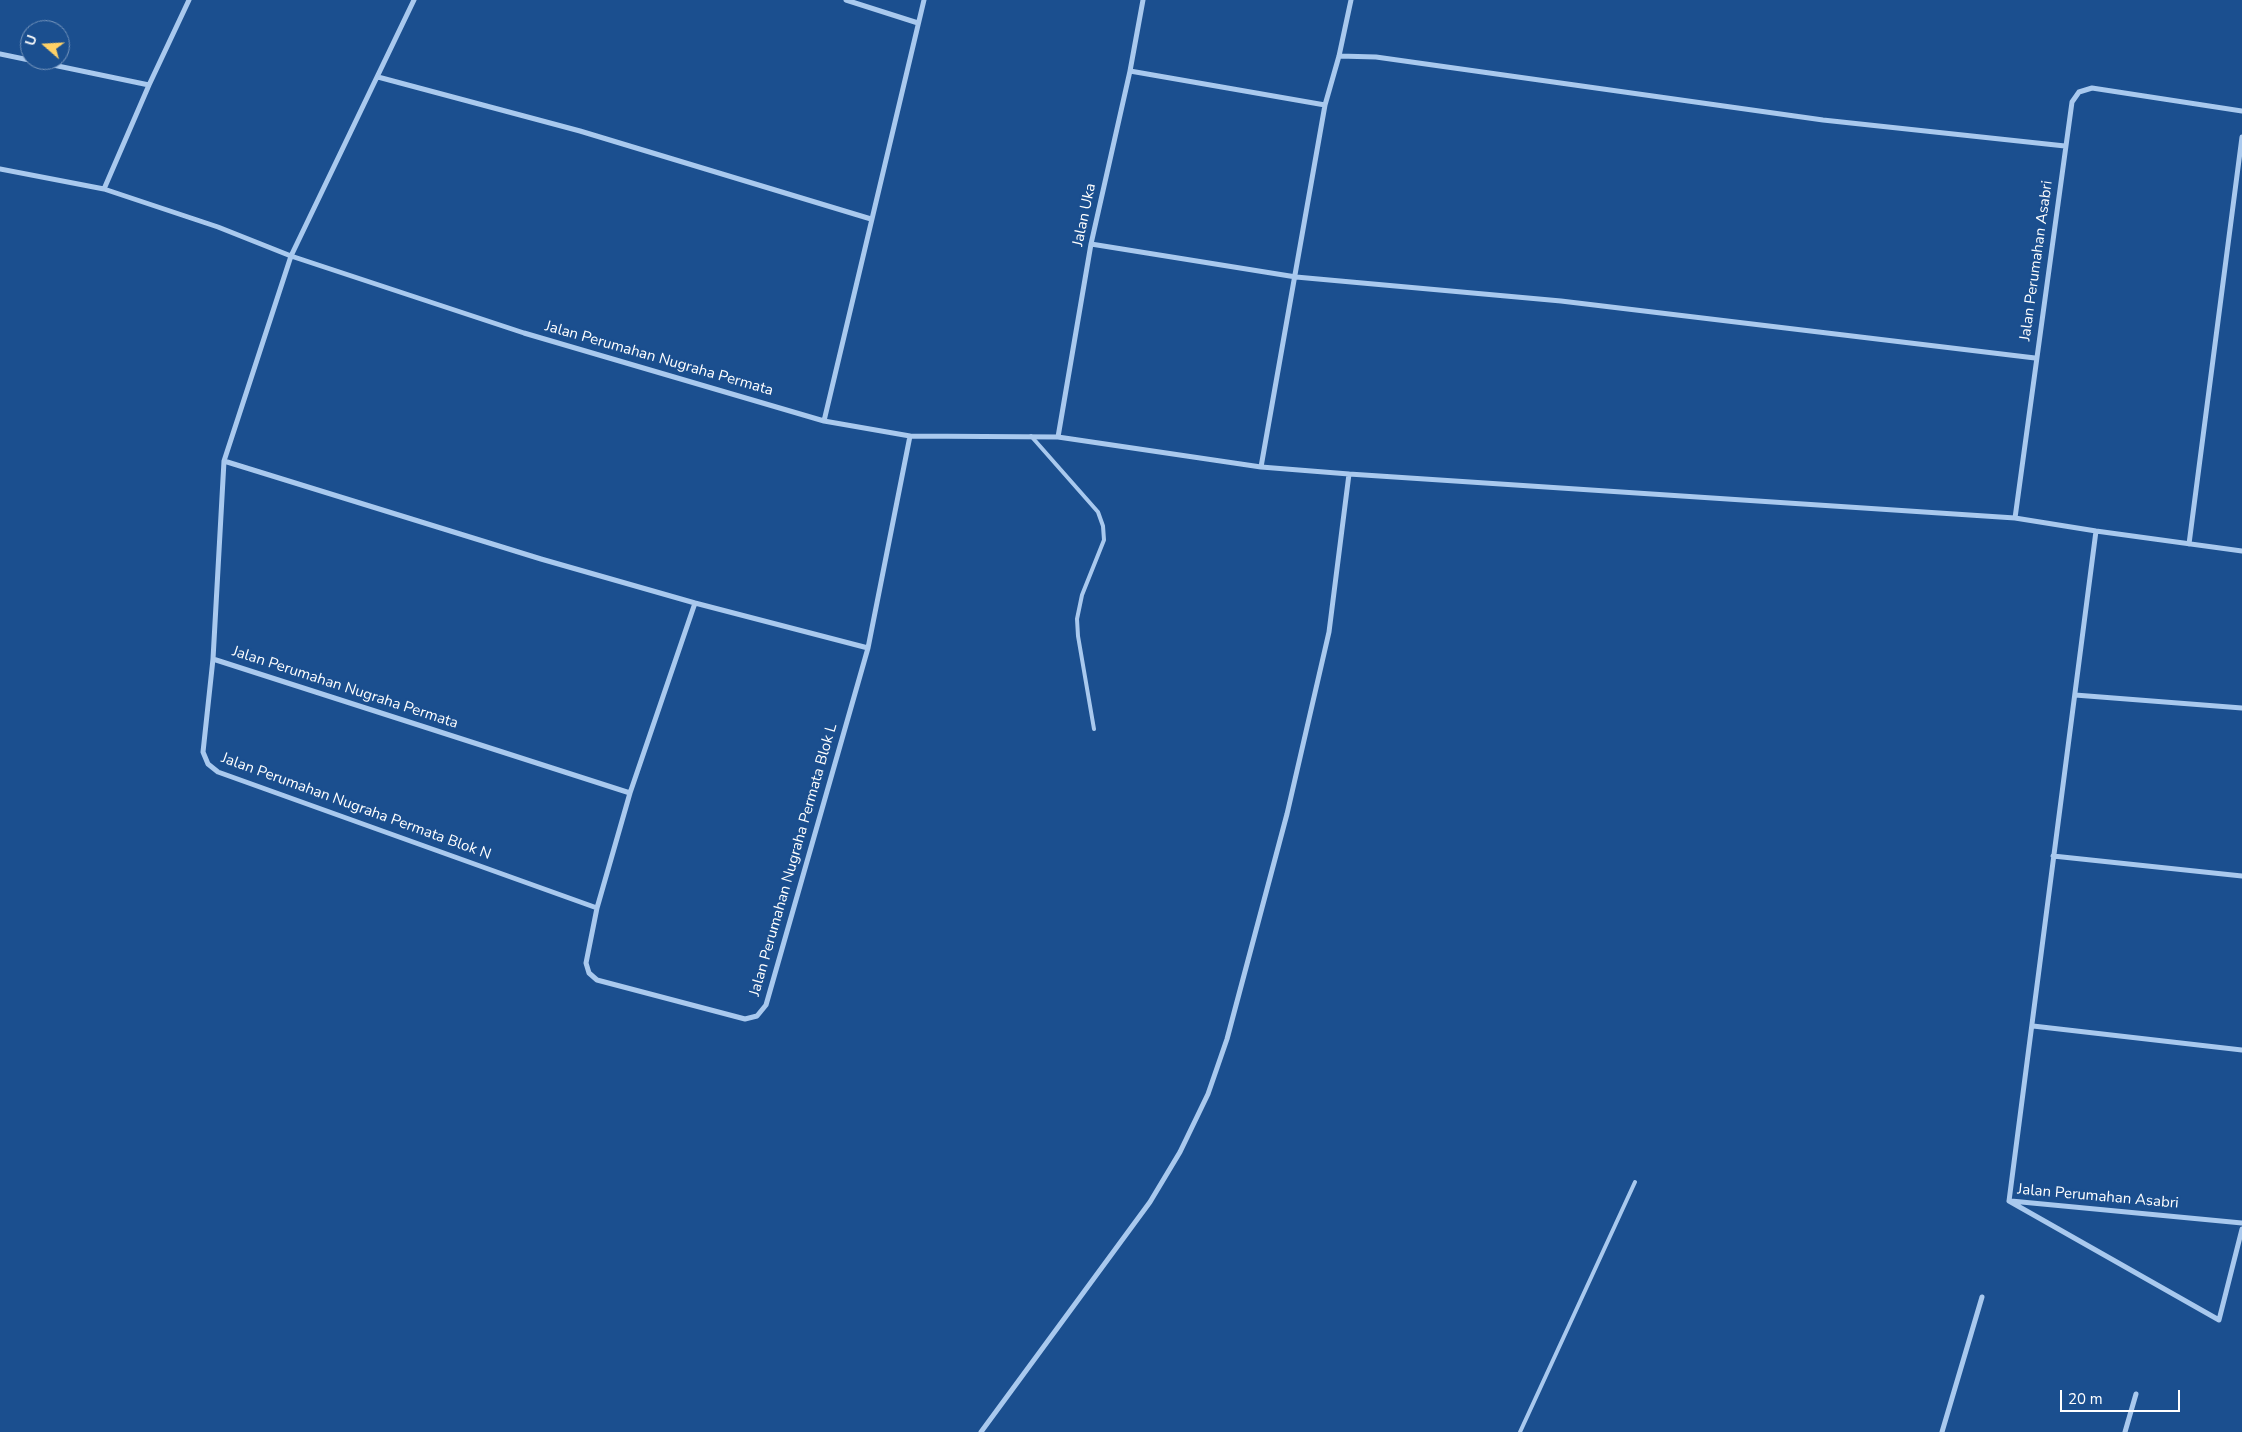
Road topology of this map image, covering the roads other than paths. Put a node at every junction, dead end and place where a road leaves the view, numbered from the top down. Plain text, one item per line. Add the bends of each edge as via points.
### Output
1 (189, 0) edge
2 (414, 0) edge
3 (846, 0) edge
4 (924, 0) edge
5 (1143, 0) edge
6 (1351, 0) edge
7 (918, 23) junction
8 (0, 54) edge
9 (1339, 56) junction
10 (1130, 72) junction
11 (378, 77) junction
12 (149, 84) junction
13 (1325, 105) junction
14 (2242, 111) edge
15 (2242, 137) edge
16 (2066, 146) junction
17 (0, 169) edge
18 (104, 189) junction
19 (870, 219) junction
20 (1091, 244) junction
21 (291, 256) junction
22 (1296, 277) junction
23 (2035, 358) junction
24 (824, 420) junction
25 (910, 436) junction
26 (1031, 436) junction
27 (1058, 436) junction
28 (224, 461) junction
29 (1260, 467) junction
30 (1349, 474) junction
31 (2015, 518) junction
32 (2096, 531) junction
33 (2189, 544) junction
34 (2242, 551) edge
35 (695, 603) junction
36 (868, 648) junction
37 (213, 659) junction
38 (2075, 695) junction
39 (2242, 708) edge
40 (1094, 729) dead end
41 (630, 793) junction
42 (2054, 856) junction
43 (2242, 876) edge
44 (597, 908) junction
45 (2033, 1026) junction
46 (2242, 1050) edge
47 (1635, 1182) dead end
48 (2009, 1201) junction
49 (2242, 1223) edge
50 (2242, 1229) edge
51 (1982, 1297) dead end
52 (2136, 1394) dead end
53 (981, 1432) edge
54 (1520, 1432) edge
55 (1942, 1432) edge
56 (2125, 1432) edge

1 - 12 street
2 - 11 street, Jalan Perumahan Nugraha Permata
3 - 7 street
4 - 7 street
5 - 10 street, Jalan Uka
6 - 9 street
7 - 19 street
8 - 12 street
9 - 13 street
9 - 16 street via 1376,57 1823,120
10 - 13 street
10 - 20 street, Jalan Uka
11 - 19 street via 580,131
11 - 21 street, Jalan Perumahan Nugraha Permata
12 - 18 street
13 - 22 street
14 - 16 street, Jalan Perumahan Asabri via 2092,88 2079,92 2072,102
15 - 33 street
16 - 23 street, Jalan Perumahan Asabri
17 - 18 street
18 - 21 street via 218,227
19 - 24 street
20 - 22 street
20 - 27 street, Jalan Uka
21 - 24 street, Jalan Perumahan Nugraha Permata via 524,333
21 - 28 street, Jalan Perumahan Nugraha Permata
22 - 23 street via 1561,301
22 - 29 street
23 - 31 street, Jalan Perumahan Asabri
24 - 25 street, Jalan Perumahan Nugraha Permata
25 - 26 street, Jalan Perumahan Nugraha Permata
25 - 36 street
26 - 27 street, Jalan Perumahan Nugraha Permata
26 - 40 lane via 1098,512 1103,526 1104,540 1082,595 1077,619
27 - 29 street, Jalan Perumahan Nugraha Permata
28 - 35 street
28 - 37 street, Jalan Perumahan Nugraha Permata
29 - 30 street, Jalan Perumahan Nugraha Permata
30 - 31 street, Jalan Perumahan Nugraha Permata
30 - 53 street via 1329,632 1287,814 1227,1039 1208,1094 1180,1152 1150,1202
31 - 32 street
32 - 33 street
32 - 38 street, Jalan Perumahan Asabri
33 - 34 street
35 - 36 street
35 - 41 street
36 - 44 street, Jalan Perumahan Nugraha Permata Blok L via 766,1005 757,1016 745,1019 597,980 589,973 586,963
37 - 41 street, Jalan Perumahan Nugraha Permata
37 - 44 street, Jalan Perumahan Nugraha Permata Blok N via 203,752 208,764 218,772
38 - 39 street
38 - 42 street, Jalan Perumahan Asabri
41 - 44 street
42 - 43 street
42 - 45 street, Jalan Perumahan Asabri
45 - 46 street
45 - 48 street, Jalan Perumahan Asabri
47 - 54 lane
48 - 49 street, Jalan Perumahan Asabri
48 - 50 street via 2219,1320
51 - 55 street
52 - 56 street

